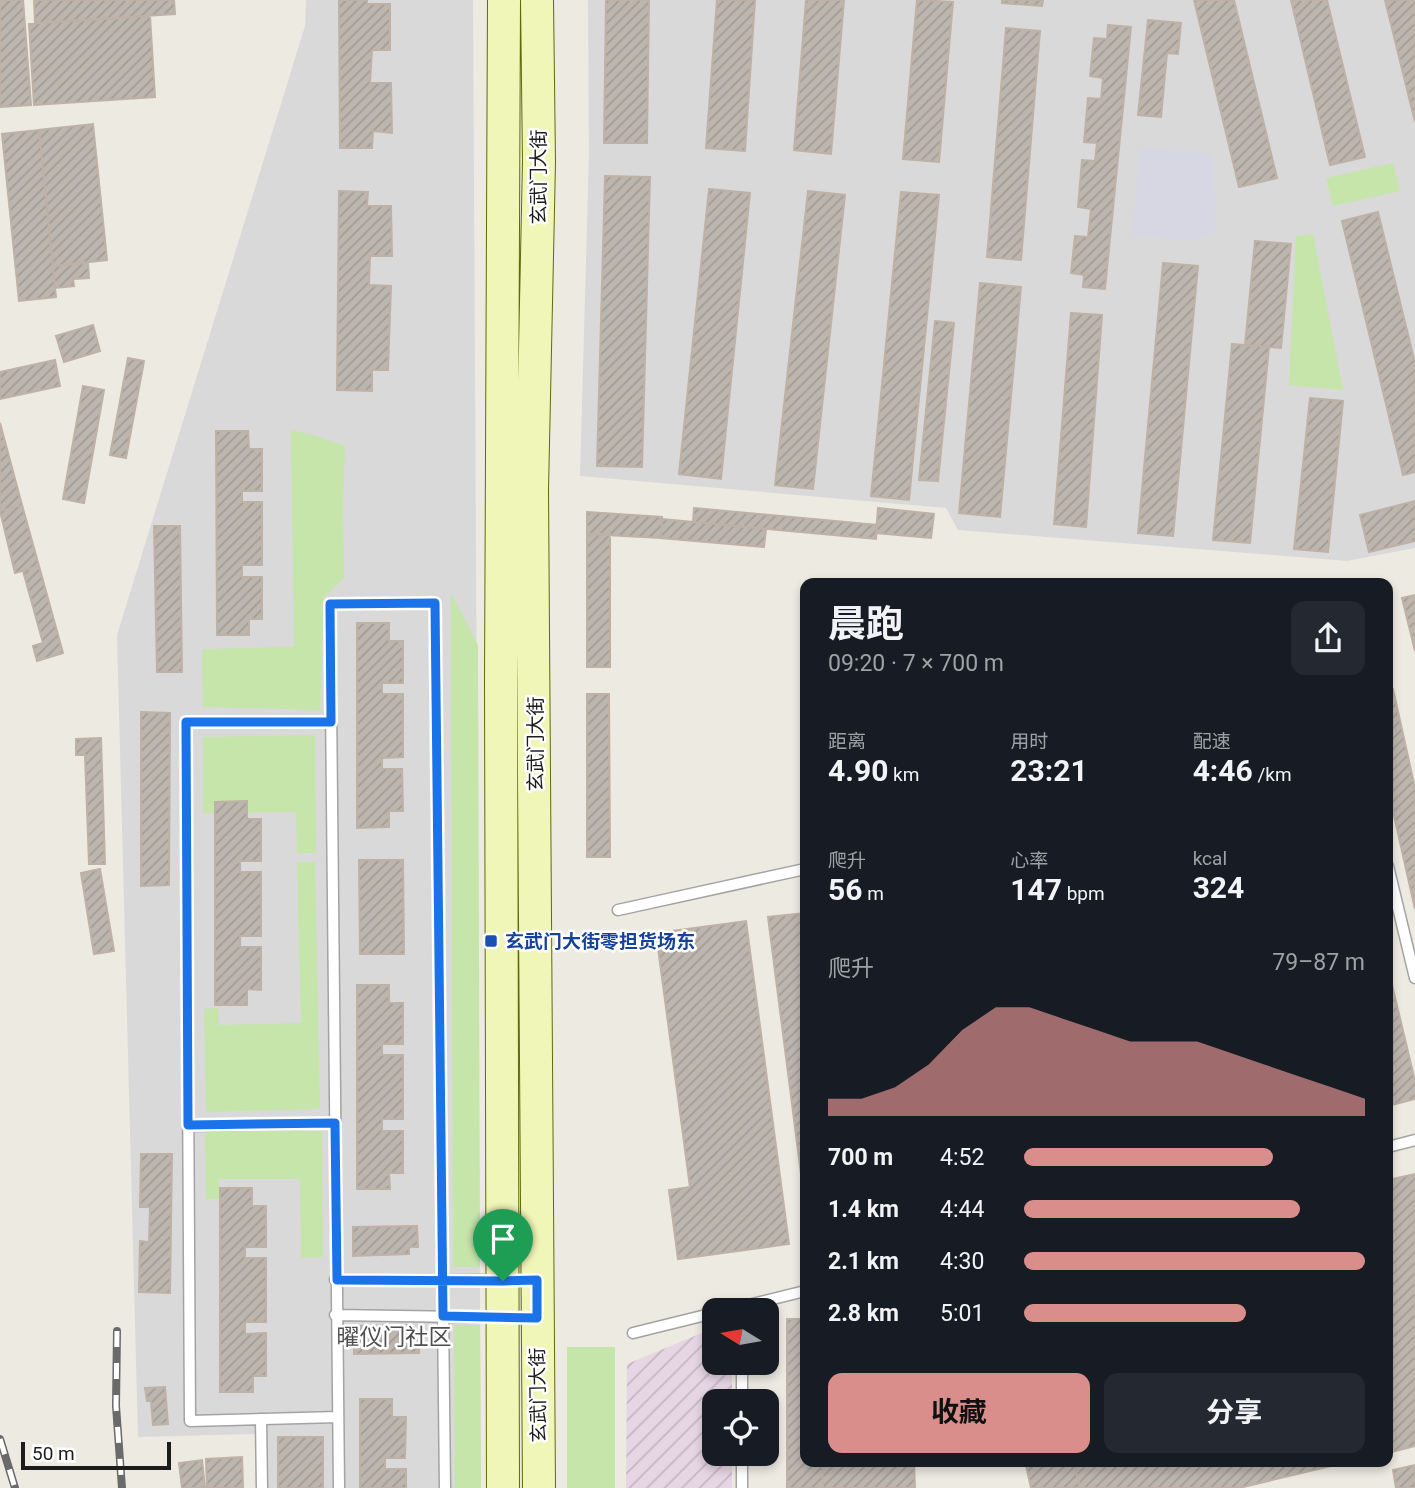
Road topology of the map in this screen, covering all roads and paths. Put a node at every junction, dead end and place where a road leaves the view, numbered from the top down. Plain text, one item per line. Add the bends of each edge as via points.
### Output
1 (504, 0) edge
2 (537, 0) edge
3 (331, 722) junction
4 (800, 870) edge
5 (1393, 887) edge
6 (618, 910) dead end
7 (1415, 978) edge
8 (335, 1123) junction
9 (188, 1125) junction
10 (1415, 1140) edge
11 (1393, 1146) edge
12 (336, 1280) junction
13 (442, 1280) junction
14 (537, 1280) junction
15 (503, 1281) junction
16 (800, 1292) edge
17 (779, 1299) edge
18 (336, 1315) junction
19 (443, 1316) junction
20 (503, 1316) junction
21 (702, 1316) edge
22 (537, 1318) junction
23 (633, 1333) dead end
24 (338, 1417) junction
25 (261, 1419) junction
26 (742, 1466) edge
27 (262, 1488) edge
28 (339, 1488) edge
29 (444, 1488) edge
30 (503, 1488) edge
31 (539, 1488) edge
32 (742, 1488) edge

1 - 15 main road, 玄武门大街
2 - 14 main road, 玄武门大街 via 539,162 532,490
3 - 8 lane
3 - 9 lane via 186,722
3 - 13 lane via 330,604 435,603
4 - 6 lane
5 - 7 lane
8 - 9 lane
8 - 12 lane
9 - 25 lane via 190,1421
10 - 11 lane
12 - 13 lane
12 - 18 lane
13 - 15 lane
13 - 19 lane
14 - 15 lane
14 - 22 main road, 玄武门大街
15 - 20 main road, 玄武门大街
16 - 17 lane
18 - 19 lane
18 - 24 lane
19 - 20 lane
19 - 29 lane
20 - 22 lane
20 - 30 main road, 玄武门大街
21 - 23 lane
22 - 31 main road, 玄武门大街
24 - 25 lane
24 - 28 lane
25 - 27 lane
26 - 32 lane

